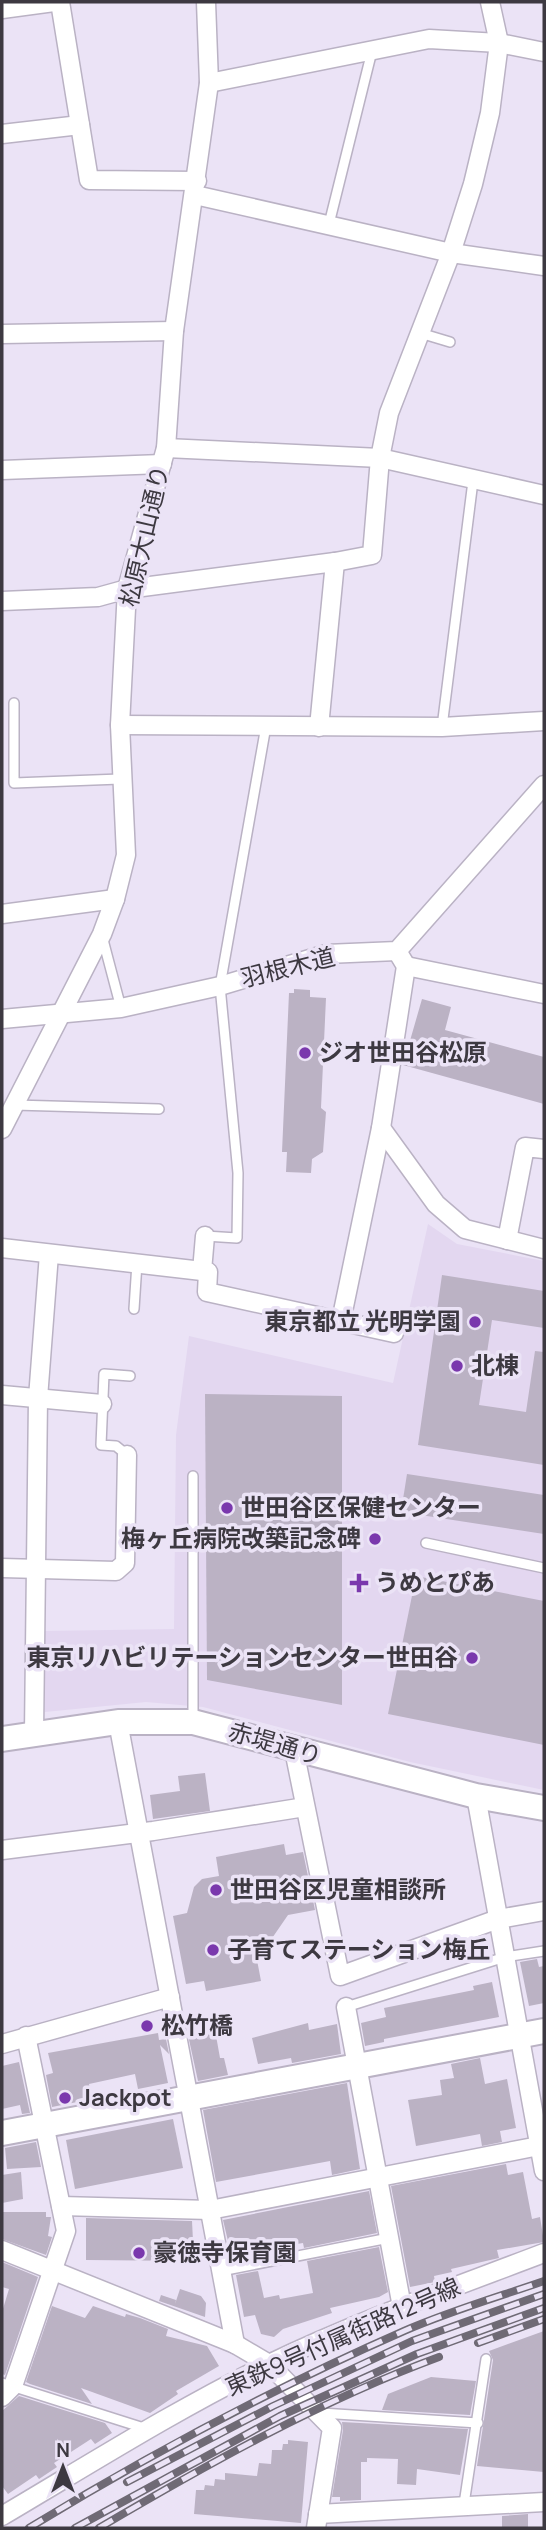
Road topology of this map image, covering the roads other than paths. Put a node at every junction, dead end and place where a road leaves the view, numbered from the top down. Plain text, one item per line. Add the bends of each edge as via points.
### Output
1 (54, 2) edge
2 (60, 2) edge
3 (206, 2) edge
4 (490, 2) edge
5 (2, 9) edge
6 (499, 43) junction
7 (373, 51) junction
8 (544, 52) edge
9 (209, 83) junction
10 (80, 125) junction
11 (2, 134) edge
12 (196, 188) junction
13 (328, 224) junction
14 (451, 253) junction
15 (544, 266) edge
16 (174, 331) junction
17 (418, 332) junction
18 (2, 334) edge
19 (450, 342) dead end
20 (164, 456) junction
21 (380, 458) junction
22 (2, 470) edge
23 (473, 481) junction
24 (544, 495) edge
25 (335, 562) junction
26 (127, 589) junction
27 (2, 601) edge
28 (14, 703) dead end
29 (544, 721) edge
30 (120, 725) junction
31 (266, 726) junction
32 (319, 727) junction
33 (442, 727) junction
34 (120, 779) junction
35 (542, 791) edge
36 (115, 899) junction
37 (2, 914) edge
38 (102, 934) junction
39 (402, 958) junction
40 (220, 986) junction
41 (544, 994) edge
42 (121, 1008) junction
43 (59, 1014) junction
44 (2, 1019) edge
45 (14, 1105) junction
46 (159, 1109) dead end
47 (381, 1128) junction
48 (2, 1129) edge
49 (544, 1149) edge
50 (205, 1236) joint
51 (506, 1240) junction
52 (2, 1248) edge
53 (544, 1249) edge
54 (49, 1254) junction
55 (137, 1263) junction
56 (202, 1271) junction
57 (134, 1309) dead end
58 (341, 1321) junction
59 (394, 1334) dead end
60 (131, 1376) dead end
61 (2, 1395) edge
62 (38, 1398) junction
63 (102, 1404) junction
64 (127, 1455) joint
65 (193, 1476) dead end
66 (426, 1543) dead end
67 (544, 1567) edge
68 (2, 1568) edge
69 (36, 1568) junction
70 (118, 1722) junction
71 (193, 1722) junction
72 (34, 1733) junction
73 (2, 1739) edge
74 (293, 1750) junction
75 (476, 1796) junction
76 (305, 1807) junction
77 (544, 1808) edge
78 (139, 1833) junction
79 (2, 1850) edge
80 (544, 1911) edge
81 (498, 1919) junction
82 (544, 1951) edge
83 (505, 1957) junction
84 (170, 1997) junction
85 (346, 2007) joint
86 (544, 2031) edge
87 (519, 2035) junction
88 (26, 2036) junction
89 (2, 2044) edge
90 (357, 2066) junction
91 (189, 2097) junction
92 (44, 2125) junction
93 (2, 2133) edge
94 (542, 2145) edge
95 (544, 2171) edge
96 (378, 2177) junction
97 (61, 2206) junction
98 (210, 2210) junction
99 (389, 2238) junction
100 (2, 2250) edge
101 (544, 2253) edge
102 (221, 2271) junction
103 (54, 2273) junction
104 (402, 2307) junction
105 (235, 2344) junction
106 (486, 2359) dead end
107 (269, 2364) junction
108 (5, 2389) edge
109 (319, 2413) junction
110 (478, 2423) junction
111 (148, 2429) junction
112 (544, 2502) edge
113 (464, 2504) junction
114 (2, 2516) edge
115 (317, 2521) edge

1 - 5 street
2 - 10 street
3 - 9 street, 松原大山通り
4 - 6 street
6 - 7 street via 429,38
6 - 8 street
6 - 14 street via 490,113
7 - 9 street
7 - 13 lane
9 - 12 street, 松原大山通り
10 - 11 street
10 - 12 street via 89,180
12 - 13 street
12 - 16 street, 松原大山通り
13 - 14 street
14 - 15 street
14 - 17 street
16 - 18 street
16 - 20 street, 松原大山通り
17 - 19 lane
17 - 21 street via 389,413
20 - 21 street
20 - 22 street
20 - 26 street, 松原大山通り
21 - 23 street
21 - 25 street via 372,555
23 - 24 street
23 - 33 lane
25 - 26 street
25 - 32 street
26 - 27 street via 98,597
26 - 30 street, 松原大山通り
28 - 34 lane via 14,783
29 - 33 street
30 - 31 street
30 - 34 street, 松原大山通り
31 - 32 street
31 - 40 lane
32 - 33 street
34 - 36 street, 松原大山通り via 127,835
35 - 39 street
36 - 37 street
36 - 38 street, 松原大山通り
38 - 42 lane
38 - 43 street, 松原大山通り
39 - 40 street, 羽根木道 via 326,954
39 - 41 street, 羽根木道
39 - 47 street
40 - 42 street, 羽根木道
40 - 50 lane via 238,1173 237,1238
42 - 43 street, 羽根木道
43 - 44 street, 羽根木道
43 - 45 street, 松原大山通り
45 - 46 lane
45 - 48 street, 松原大山通り
47 - 51 street via 436,1204 465,1229
47 - 58 street
49 - 51 street via 525,1147
50 - 56 street
51 - 53 street
52 - 54 street
54 - 55 street
54 - 62 street
55 - 56 street
55 - 57 lane
56 - 58 street via 208,1272 207,1292
58 - 59 street
60 - 63 lane via 104,1374
61 - 62 street
62 - 63 street
62 - 69 street
63 - 64 lane via 101,1445 116,1446
64 - 69 street via 125,1563 116,1572
65 - 71 lane
66 - 67 lane
68 - 69 street
69 - 72 street
70 - 71 street, 赤堤通り
70 - 72 street, 赤堤通り
70 - 78 street
71 - 74 street, 赤堤通り
72 - 73 street, 赤堤通り
74 - 75 street, 赤堤通り
74 - 76 street
75 - 77 street, 赤堤通り
75 - 81 street
76 - 78 street
76 - 81 street via 341,1976
78 - 79 street
78 - 84 street
80 - 81 street
81 - 83 street
82 - 83 lane
83 - 85 lane
83 - 87 street
84 - 88 street
84 - 91 street
85 - 90 street
86 - 87 street
87 - 90 street
87 - 94 street
88 - 89 street
88 - 92 street
90 - 91 street
90 - 96 street
91 - 92 street
91 - 98 street
92 - 93 street
92 - 97 street
94 - 95 street
94 - 96 street
96 - 98 street
96 - 99 street
97 - 98 street
97 - 103 street via 66,2231
98 - 102 street
99 - 102 lane
99 - 104 street
100 - 103 street
101 - 104 street, 東鉄9号付属街路12号線
102 - 105 street
103 - 105 street
103 - 108 street
104 - 107 street, 東鉄9号付属街路12号線
105 - 107 street
106 - 110 lane
107 - 109 street
107 - 111 street, 東鉄9号付属街路12号線
108 - 111 lane
109 - 110 lane
109 - 115 street via 331,2428
110 - 113 lane
111 - 114 street, 東鉄9号付属街路12号線
112 - 113 street
113 - 115 street

